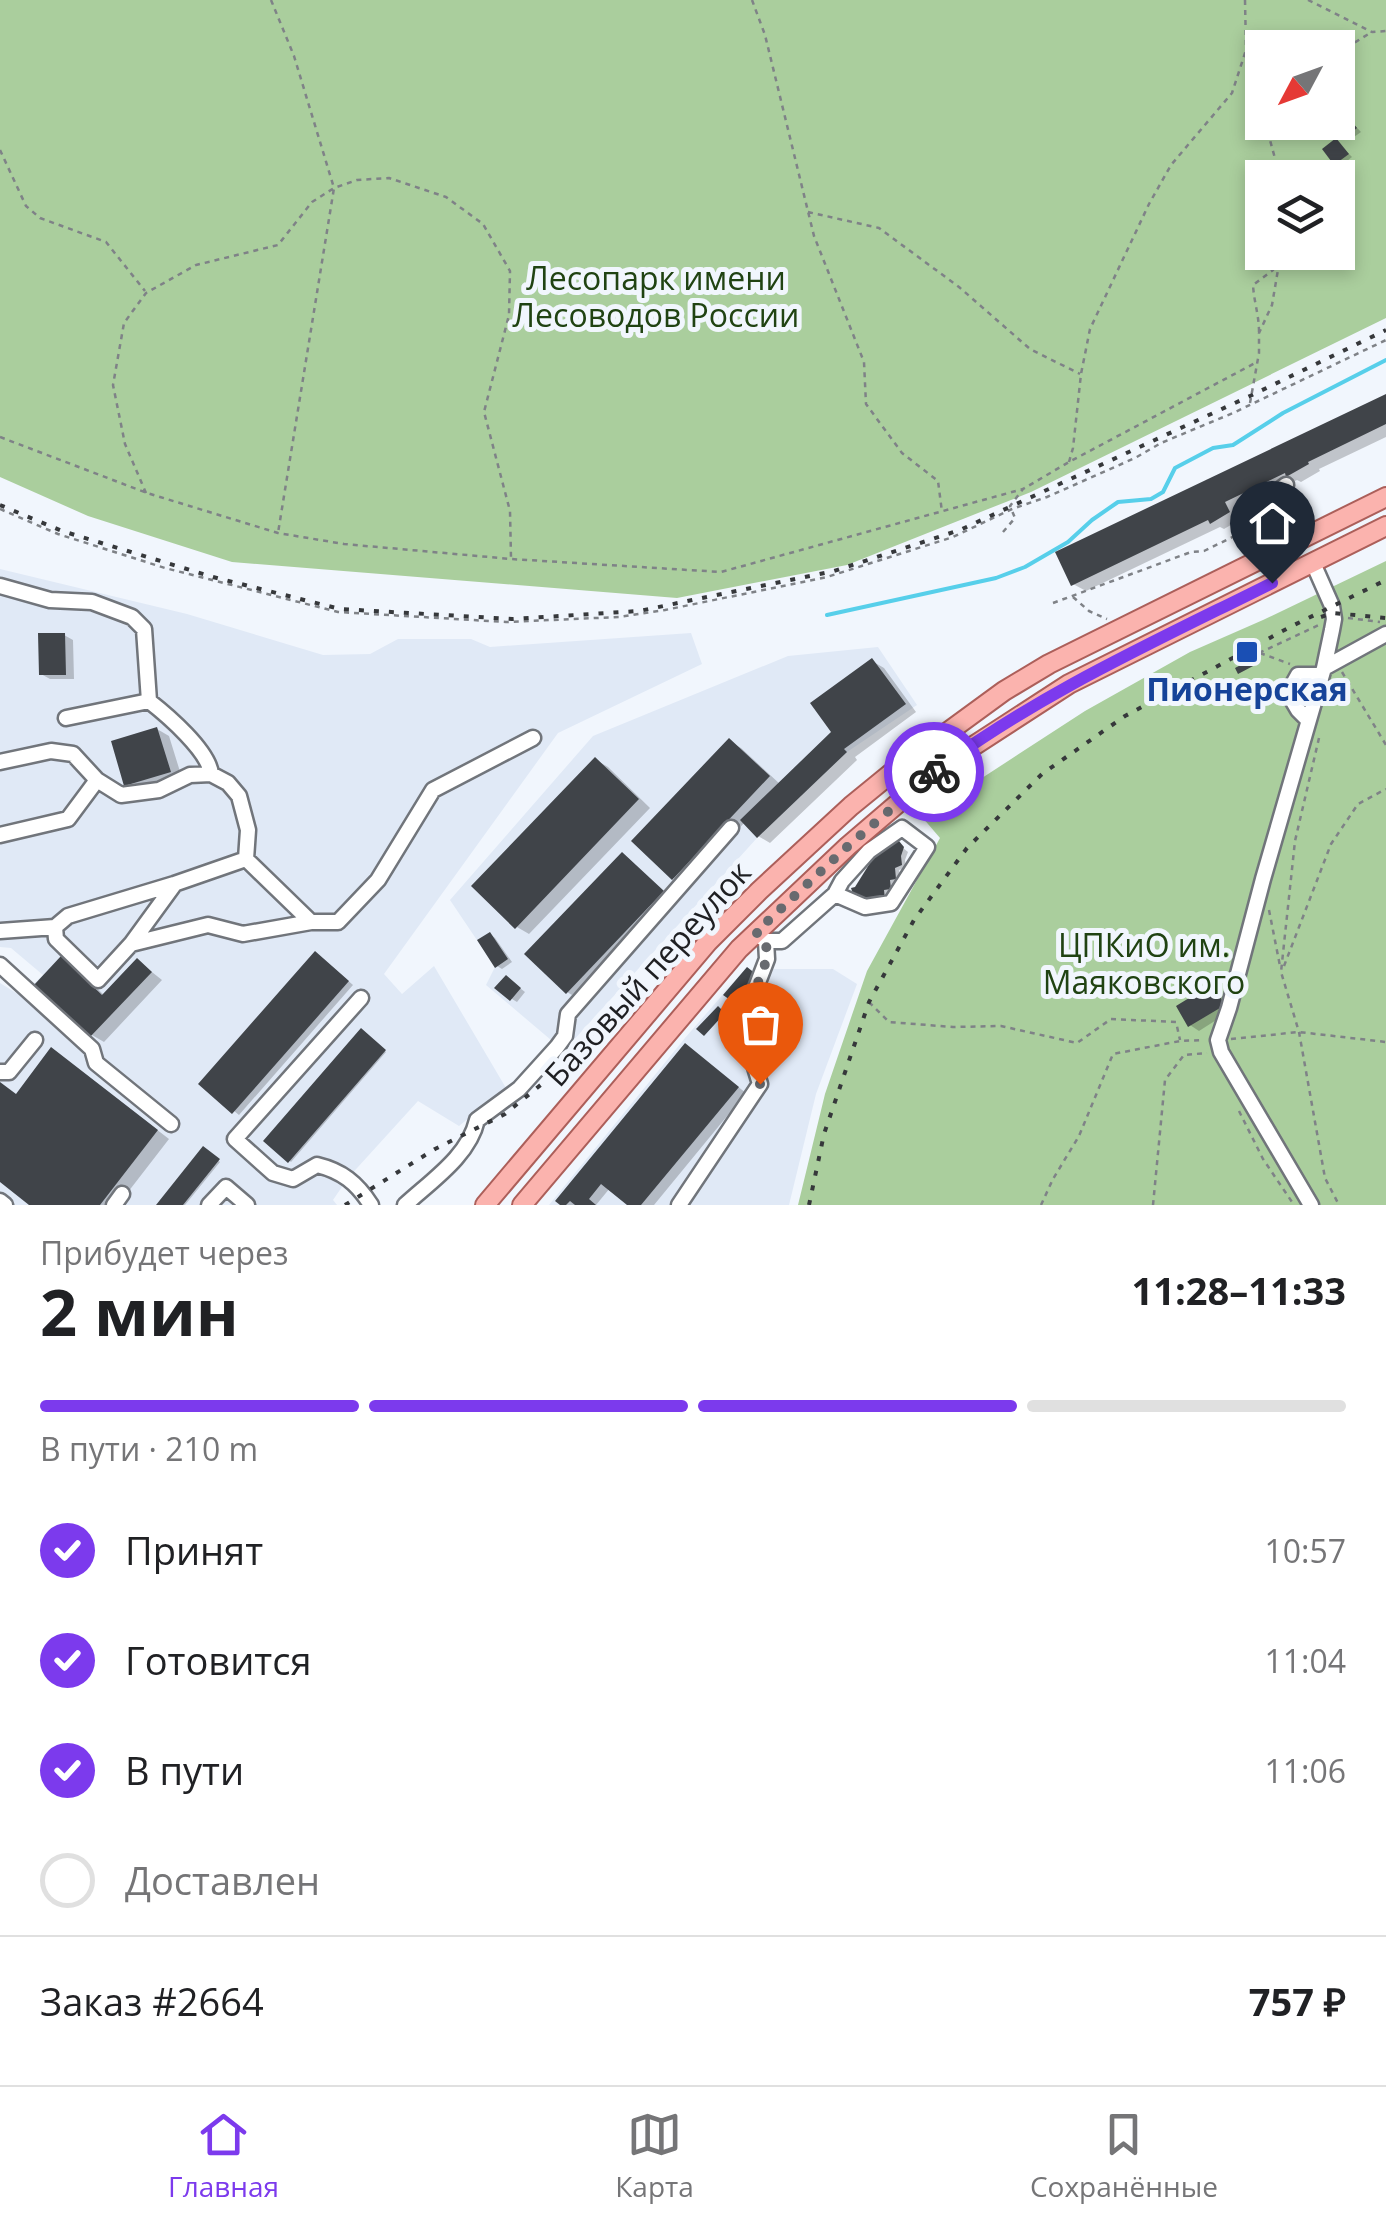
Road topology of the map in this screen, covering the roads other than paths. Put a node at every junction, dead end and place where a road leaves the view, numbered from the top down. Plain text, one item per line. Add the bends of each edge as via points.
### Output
1 (1286, 485) dead end
2 (1386, 497) edge
3 (1386, 526) edge
4 (1285, 546) junction
5 (1312, 562) junction
6 (0, 586) edge
7 (1386, 634) edge
8 (1327, 669) junction
9 (149, 701) junction
10 (66, 718) dead end
11 (1308, 720) junction
12 (533, 738) dead end
13 (0, 762) edge
14 (211, 774) junction
15 (97, 780) junction
16 (731, 828) dead end
17 (0, 836) edge
18 (246, 859) junction
19 (174, 884) junction
20 (835, 894) junction
21 (310, 922) junction
22 (55, 928) junction
23 (0, 931) edge
24 (761, 937) junction
25 (131, 944) junction
26 (0, 966) edge
27 (361, 998) dead end
28 (36, 1040) dead end
29 (0, 1072) edge
30 (171, 1124) dead end
31 (209, 1205) edge
32 (247, 1205) edge
33 (370, 1205) edge
34 (405, 1205) edge
35 (486, 1205) edge
36 (522, 1205) edge
37 (679, 1205) edge
38 (1311, 1205) edge

1 - 4 street via 1267,500
2 - 4 main road, Базовый переулок
3 - 5 main road, Базовый переулок
4 - 35 main road, Базовый переулок via 1018,682 851,806 708,942
5 - 8 street via 1334,619
5 - 24 main road, Базовый переулок via 1069,684 938,769
6 - 9 street via 50,600 92,602 132,617 144,629
7 - 8 street
8 - 11 street
8 - 11 street via 1298,675 1288,693
9 - 10 street
9 - 14 street via 174,720
11 - 38 street via 1220,1046
12 - 21 street via 433,790 378,880 338,922
13 - 15 street via 51,751 73,754
14 - 15 street via 121,794
14 - 18 street via 239,796 248,830
15 - 17 street via 68,819
16 - 34 street via 568,1014 557,1047 519,1089 477,1120 453,1161
18 - 19 street
18 - 21 street
19 - 22 street via 68,916
19 - 25 street
20 - 20 street via 869,851 902,828 927,848 891,903 865,907
20 - 24 street via 782,941
21 - 25 street via 243,934 208,925
22 - 23 street
22 - 25 street via 56,939 98,980
24 - 36 main road, Базовый переулок via 722,967
24 - 37 street via 767,959 742,1024 760,1084
26 - 30 street via 92,1049 96,1062
27 - 33 street via 234,1139 273,1173 293,1179 317,1164 334,1169
28 - 29 street via 10,1072
31 - 32 street via 226,1187

